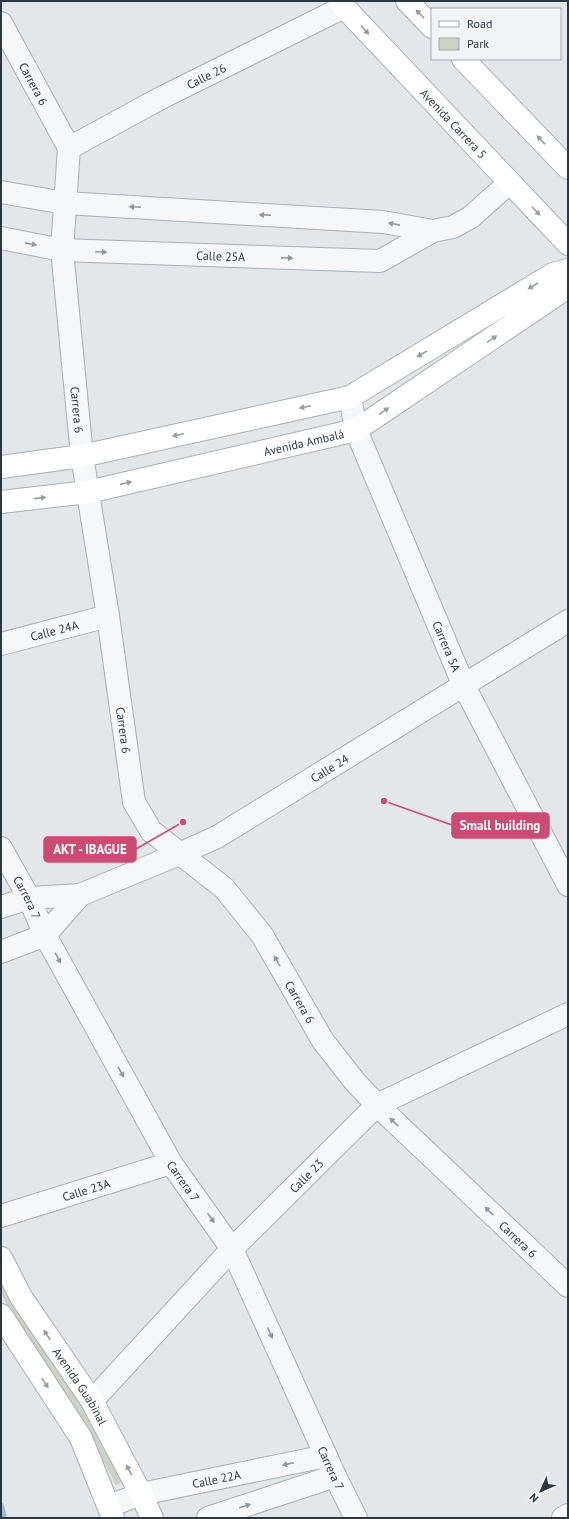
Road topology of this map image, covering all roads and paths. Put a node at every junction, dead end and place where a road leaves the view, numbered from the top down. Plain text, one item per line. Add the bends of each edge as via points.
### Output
1 (407, 1) edge
2 (342, 4) edge
3 (1, 23) edge
4 (431, 26) edge
5 (464, 60) edge
6 (69, 148) junction
7 (568, 168) edge
8 (509, 183) junction
9 (1, 192) edge
10 (64, 203) junction
11 (433, 231) junction
12 (1, 238) edge
13 (568, 244) edge
14 (62, 250) junction
15 (568, 270) edge
16 (568, 288) edge
17 (350, 397) junction
18 (356, 430) junction
19 (82, 456) junction
20 (1, 467) edge
21 (88, 492) junction
22 (1, 502) edge
23 (108, 616) junction
24 (568, 621) edge
25 (1, 644) edge
26 (464, 686) junction
27 (1, 848) edge
28 (179, 854) junction
29 (568, 885) edge
30 (80, 895) junction
31 (29, 898) junction
32 (1, 907) edge
33 (45, 935) junction
34 (1, 952) edge
35 (568, 1014) edge
36 (377, 1105) junction
37 (172, 1163) junction
38 (1, 1216) edge
39 (232, 1249) junction
40 (1, 1258) edge
41 (568, 1286) edge
42 (1, 1316) edge
43 (92, 1401) junction
44 (326, 1456) junction
45 (335, 1476) junction
46 (141, 1494) junction
47 (111, 1512) edge
48 (568, 1515) edge
49 (152, 1518) edge
50 (208, 1518) edge
51 (356, 1518) edge
52 (563, 1518) edge

4 -> 1 main road
2 - 6 street, Calle 26
2 -> 8 main road, Avenida Carrera 5
3 - 6 street, Carrera 6
7 -> 5 main road
6 - 10 street, Carrera 6
8 - 11 street, Calle 25A via 471,217 453,227
8 -> 13 main road, Avenida Carrera 5
9 - 10 street, Calle 25A
11 -> 10 street, Calle 25A via 383,222
10 - 14 street, Carrera 6
14 -> 11 street, Calle 25A via 380,261
12 -> 14 street, Calle 25A
14 - 19 street, Carrera 6
15 -> 17 main road via 553,274
18 -> 16 main road, Avenida Ambalá
17 - 18 street, Carrera 5A
17 -> 19 main road
21 -> 18 main road, Avenida Ambalá
18 - 26 street, Carrera 5A
19 - 20 main road
19 - 21 street, Carrera 6
22 -> 21 main road, Avenida Ambalá
21 - 23 street, Carrera 6
23 - 25 street, Calle 24A
23 - 28 street, Carrera 6 via 134,802 151,831
24 - 26 street, Calle 24
26 - 28 street, Calle 24 via 216,837
26 - 29 street, Carrera 5A
27 - 31 street, Carrera 7
28 - 30 street, Calle 24
36 -> 28 street, Carrera 6 via 323,1041 262,935 224,888
30 - 31 street, Calle 24
30 - 33 street, Calle 24
31 - 32 street, Calle 24
31 - 33 street, Carrera 7
33 - 34 street, Calle 24
33 -> 37 street, Carrera 7
35 - 36 street, Calle 23
36 - 39 street, Calle 23
41 -> 36 street, Carrera 6
37 - 38 street, Calle 23A
37 -> 39 street, Carrera 7
39 - 43 street, Calle 23
39 -> 44 street, Carrera 7
43 -> 40 main road, Avenida Guabinal via 21,1297
42 -> 47 main road via 81,1438
46 -> 43 main road, Avenida Guabinal
44 - 45 street, Carrera 7
44 -> 46 street, Calle 22A
50 -> 45 street
45 - 51 street, Carrera 7
46 - 47 street, Calle 22A
46 - 49 main road, Avenida Guabinal
48 - 52 street

